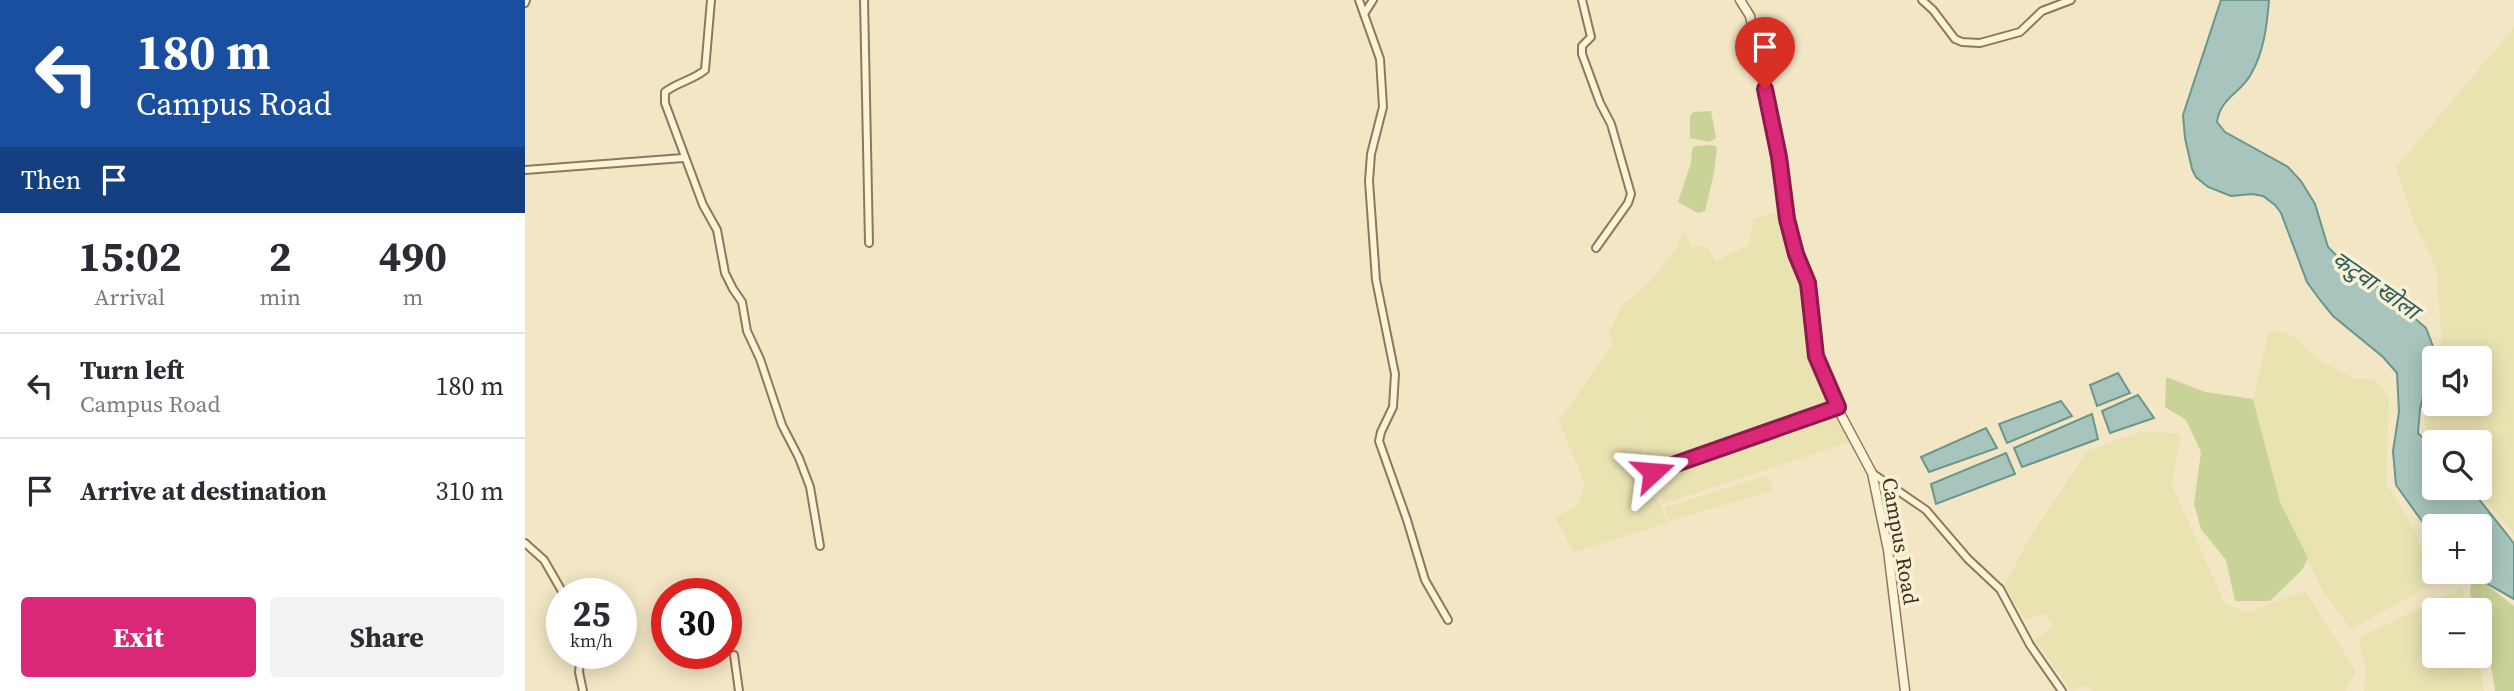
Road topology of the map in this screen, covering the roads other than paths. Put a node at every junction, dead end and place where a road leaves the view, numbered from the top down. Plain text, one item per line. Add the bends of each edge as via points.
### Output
1 (711, 0) edge
2 (864, 0) edge
3 (1359, 0) edge
4 (1373, 0) edge
5 (1582, 0) edge
6 (1740, 0) edge
7 (1922, 0) edge
8 (2070, 0) edge
9 (1364, 15) junction
10 (684, 158) junction
11 (525, 170) edge
12 (869, 243) dead end
13 (1596, 248) dead end
14 (1838, 407) junction
15 (1653, 472) dead end
16 (1871, 473) junction
17 (525, 543) edge
18 (820, 546) dead end
19 (554, 578) edge
20 (1448, 620) dead end
21 (579, 669) edge
22 (736, 669) edge
23 (583, 691) edge
24 (739, 691) edge
25 (1905, 691) edge
26 (2062, 691) edge

1 - 10 street via 705,70 665,92
2 - 12 street
3 - 9 street
4 - 9 street
5 - 13 street via 1591,37 1582,46 1582,54 1615,136 1630,194
6 - 14 street, Campus Road via 1750,16 1787,219 1808,283 1816,356
7 - 8 street via 1955,39 1980,43 2020,32 2042,11
9 - 20 street via 1380,59 1383,107 1369,181 1376,280 1395,374 1393,407 1379,441 1425,580
10 - 11 street
10 - 18 street via 717,229 725,273 742,302 747,331 810,487
14 - 15 street
14 - 16 street, Campus Road
16 - 25 street, Campus Road via 1888,550
16 - 26 street via 1926,510 2000,589
17 - 19 street via 544,560
21 - 23 street
22 - 24 street

